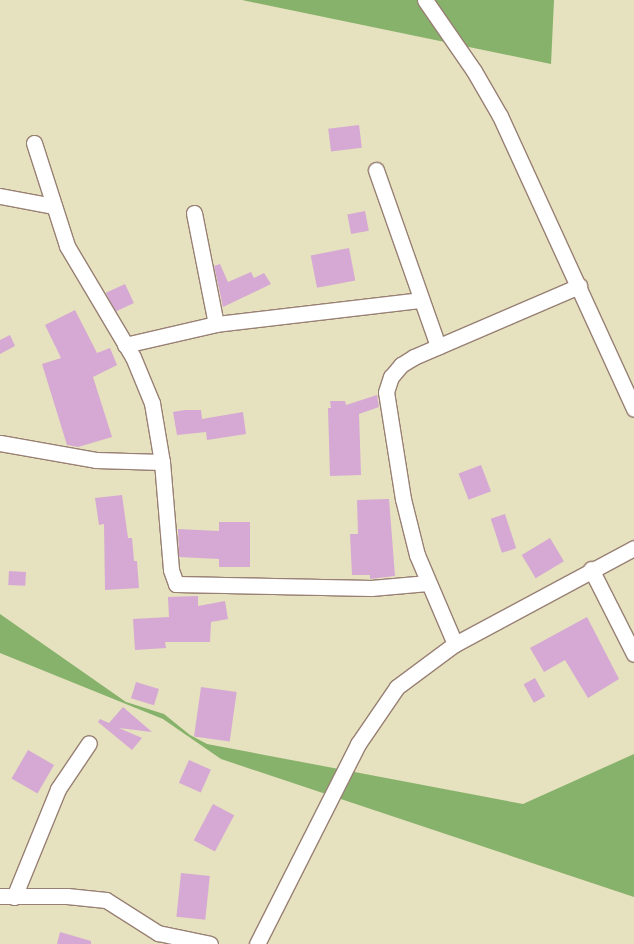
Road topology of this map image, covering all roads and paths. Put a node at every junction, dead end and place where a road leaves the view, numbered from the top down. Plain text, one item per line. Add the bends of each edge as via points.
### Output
1 (425, 0) edge
2 (34, 143) dead end
3 (376, 170) dead end
4 (0, 196) edge
5 (54, 206) junction
6 (194, 213) dead end
7 (579, 286) junction
8 (421, 300) junction
9 (216, 324) junction
10 (125, 345) junction
11 (438, 346) junction
12 (634, 409) edge
13 (0, 443) edge
14 (162, 462) junction
15 (634, 548) edge
16 (591, 569) junction
17 (428, 583) junction
18 (455, 644) junction
19 (634, 654) edge
20 (89, 743) dead end
21 (7, 897) edge
22 (210, 944) edge
23 (257, 944) edge

1 - 7 street via 474,71 500,116
2 - 5 street
3 - 8 street
4 - 5 street
5 - 10 street via 76,264
6 - 9 street
7 - 11 street
7 - 12 street
8 - 9 street
8 - 11 street
9 - 10 street
10 - 14 street via 152,403
11 - 17 street via 401,365 391,377 386,392 403,499
13 - 14 street via 96,460
14 - 17 street via 171,570 180,586 371,588
15 - 16 street
16 - 18 street
16 - 19 street
17 - 18 street
18 - 23 street via 397,687 375,715
20 - 21 street via 58,789
21 - 22 street via 67,896 106,900 158,933

